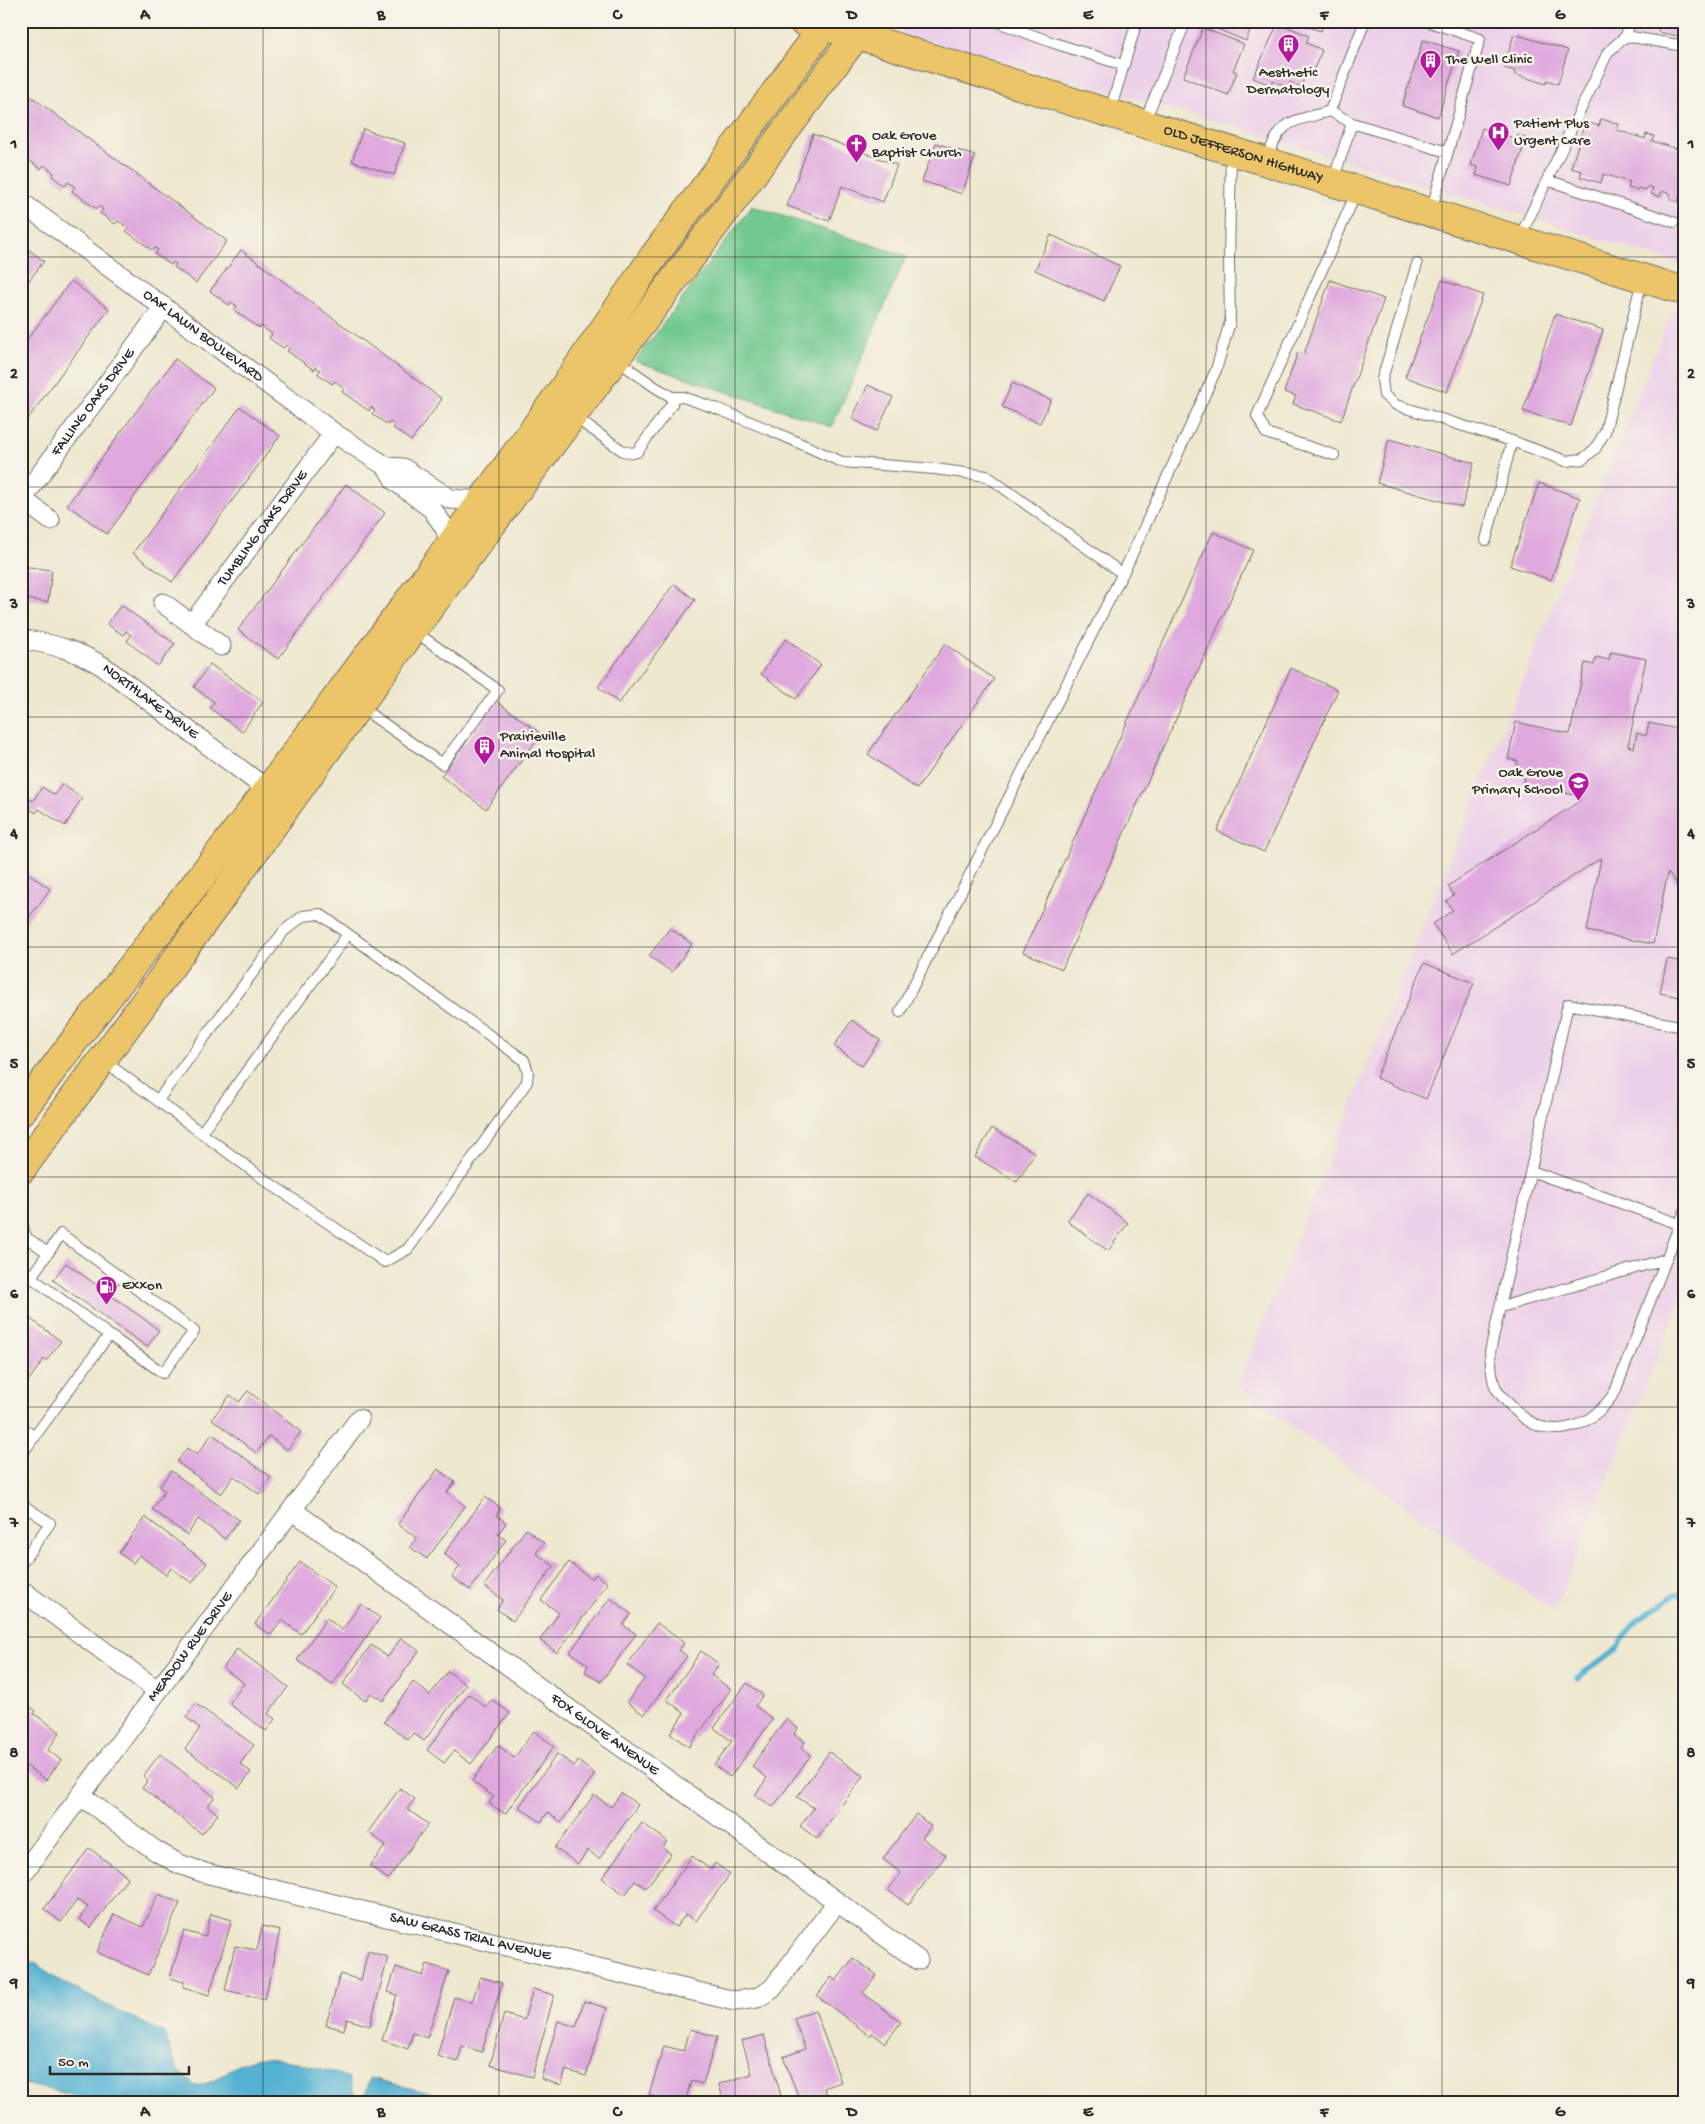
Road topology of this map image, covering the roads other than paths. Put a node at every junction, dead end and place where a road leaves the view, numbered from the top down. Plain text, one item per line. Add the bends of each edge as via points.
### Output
1 (995, 21) edge
2 (1137, 21) edge
3 (1186, 21) edge
4 (1365, 21) edge
5 (1427, 21) edge
6 (1630, 21) edge
7 (818, 23) edge
8 (862, 28) edge
9 (1626, 36) junction
10 (1684, 46) edge
11 (1123, 65) junction
12 (1330, 111) junction
13 (1109, 113) junction
14 (1352, 123) junction
15 (1144, 124) junction
16 (1231, 151) junction
17 (1448, 152) junction
18 (1266, 162) junction
19 (1547, 180) junction
20 (1346, 186) junction
21 (21, 202) edge
22 (1430, 212) junction
23 (1674, 222) dead end
24 (1519, 240) junction
25 (1417, 264) dead end
26 (1643, 279) junction
27 (1684, 291) edge
28 (164, 307) junction
29 (615, 358) junction
30 (672, 396) junction
31 (572, 416) junction
32 (334, 433) junction
33 (1512, 442) junction
34 (1334, 455) dead end
35 (22, 499) edge
36 (433, 499) junction
37 (482, 501) junction
38 (50, 520) dead end
39 (1486, 540) dead end
40 (450, 545) junction
41 (1122, 574) junction
42 (163, 603) dead end
43 (192, 624) junction
44 (413, 630) junction
45 (21, 639) edge
46 (221, 646) dead end
47 (359, 706) junction
48 (268, 790) junction
49 (348, 934) junction
50 (900, 1012) dead end
51 (1684, 1028) edge
52 (103, 1060) junction
53 (158, 1100) junction
54 (21, 1112) edge
55 (201, 1133) junction
56 (21, 1170) edge
57 (1531, 1171) junction
58 (1684, 1213) edge
59 (21, 1220) edge
60 (1679, 1224) junction
61 (24, 1238) edge
62 (48, 1253) junction
63 (1666, 1259) junction
64 (1501, 1307) junction
65 (109, 1335) junction
66 (359, 1418) dead end
67 (21, 1427) edge
68 (35, 1437) junction
69 (21, 1455) edge
70 (21, 1504) edge
71 (292, 1510) junction
72 (21, 1564) edge
73 (21, 1590) edge
74 (158, 1691) junction
75 (81, 1796) junction
76 (21, 1876) edge
77 (837, 1902) junction
78 (918, 1960) dead end

1 - 11 lane
2 - 11 lane
3 - 15 lane
4 - 12 lane
5 - 17 lane via 1480,39
6 - 9 lane
7 - 8 main road, OLD JEFFERSON HIGHWAY
7 - 37 main road
8 - 13 main road, OLD JEFFERSON HIGHWAY
8 - 29 main road
9 - 10 lane
9 - 19 lane via 1608,52
11 - 13 lane
12 - 14 lane
12 - 18 lane via 1288,123 1275,138
13 - 15 main road, OLD JEFFERSON HIGHWAY
14 - 17 lane
14 - 20 lane
15 - 16 main road, OLD JEFFERSON HIGHWAY
16 - 18 main road, OLD JEFFERSON HIGHWAY
16 - 41 lane via 1230,322 1216,370
17 - 22 lane
18 - 20 main road, OLD JEFFERSON HIGHWAY
19 - 23 lane
19 - 24 lane
20 - 22 main road, OLD JEFFERSON HIGHWAY
20 - 34 lane via 1256,416 1266,433
21 - 28 street, OAK LAWN BOULEVARD
22 - 24 main road, OLD JEFFERSON HIGHWAY
24 - 26 main road, OLD JEFFERSON HIGHWAY
25 - 33 lane via 1382,379 1384,395 1396,405
26 - 27 main road, OLD JEFFERSON HIGHWAY
26 - 33 lane via 1606,432 1595,449 1583,459 1566,461
28 - 32 street, OAK LAWN BOULEVARD
28 - 35 street, FALLING OAKS DRIVE
29 - 30 lane
29 - 31 main road
30 - 31 lane via 672,404 638,452 624,451
30 - 41 lane via 718,409 842,462 987,476
31 - 44 main road
32 - 36 street, OAK LAWN BOULEVARD via 387,467 403,468
32 - 43 street, TUMBLING OAKS DRIVE
33 - 39 lane
35 - 38 street
36 - 37 street, OAK LAWN BOULEVARD
36 - 40 street, OAK LAWN BOULEVARD
37 - 40 main road
40 - 48 main road
41 - 50 lane
42 - 43 street
43 - 46 street
44 - 47 main road
44 - 47 lane via 498,690 442,764
45 - 48 street, NORTHLAKE DRIVE via 84,655
47 - 52 main road
48 - 54 main road
49 - 53 lane via 320,914 303,916 284,932
49 - 55 lane
49 - 55 lane via 524,1060 528,1072 527,1082 408,1249 385,1262
51 - 57 lane via 1568,1004
52 - 53 lane
52 - 56 main road
53 - 55 lane
57 - 60 lane
57 - 64 lane
58 - 60 lane
59 - 61 lane
60 - 63 lane
61 - 62 lane
62 - 65 lane via 31,1277
62 - 65 lane via 61,1234 194,1331 163,1373
63 - 64 lane
63 - 64 lane via 1615,1392 1593,1417 1575,1427 1552,1430 1536,1426 1506,1402 1495,1386 1490,1352
65 - 68 lane
66 - 71 street, MEADOW RUE DRIVE
67 - 68 lane
68 - 69 lane
70 - 72 lane via 50,1523
71 - 74 street, MEADOW RUE DRIVE
71 - 77 street, FOX GLOVE ANENUE
73 - 74 street
74 - 75 street, MEADOW RUE DRIVE
75 - 76 street, MEADOW RUE DRIVE
75 - 77 street, SAW GRASS TRIAL AVENUE via 156,1851 205,1873 735,2001 758,1998 772,1989
77 - 78 street, FOX GLOVE ANENUE

